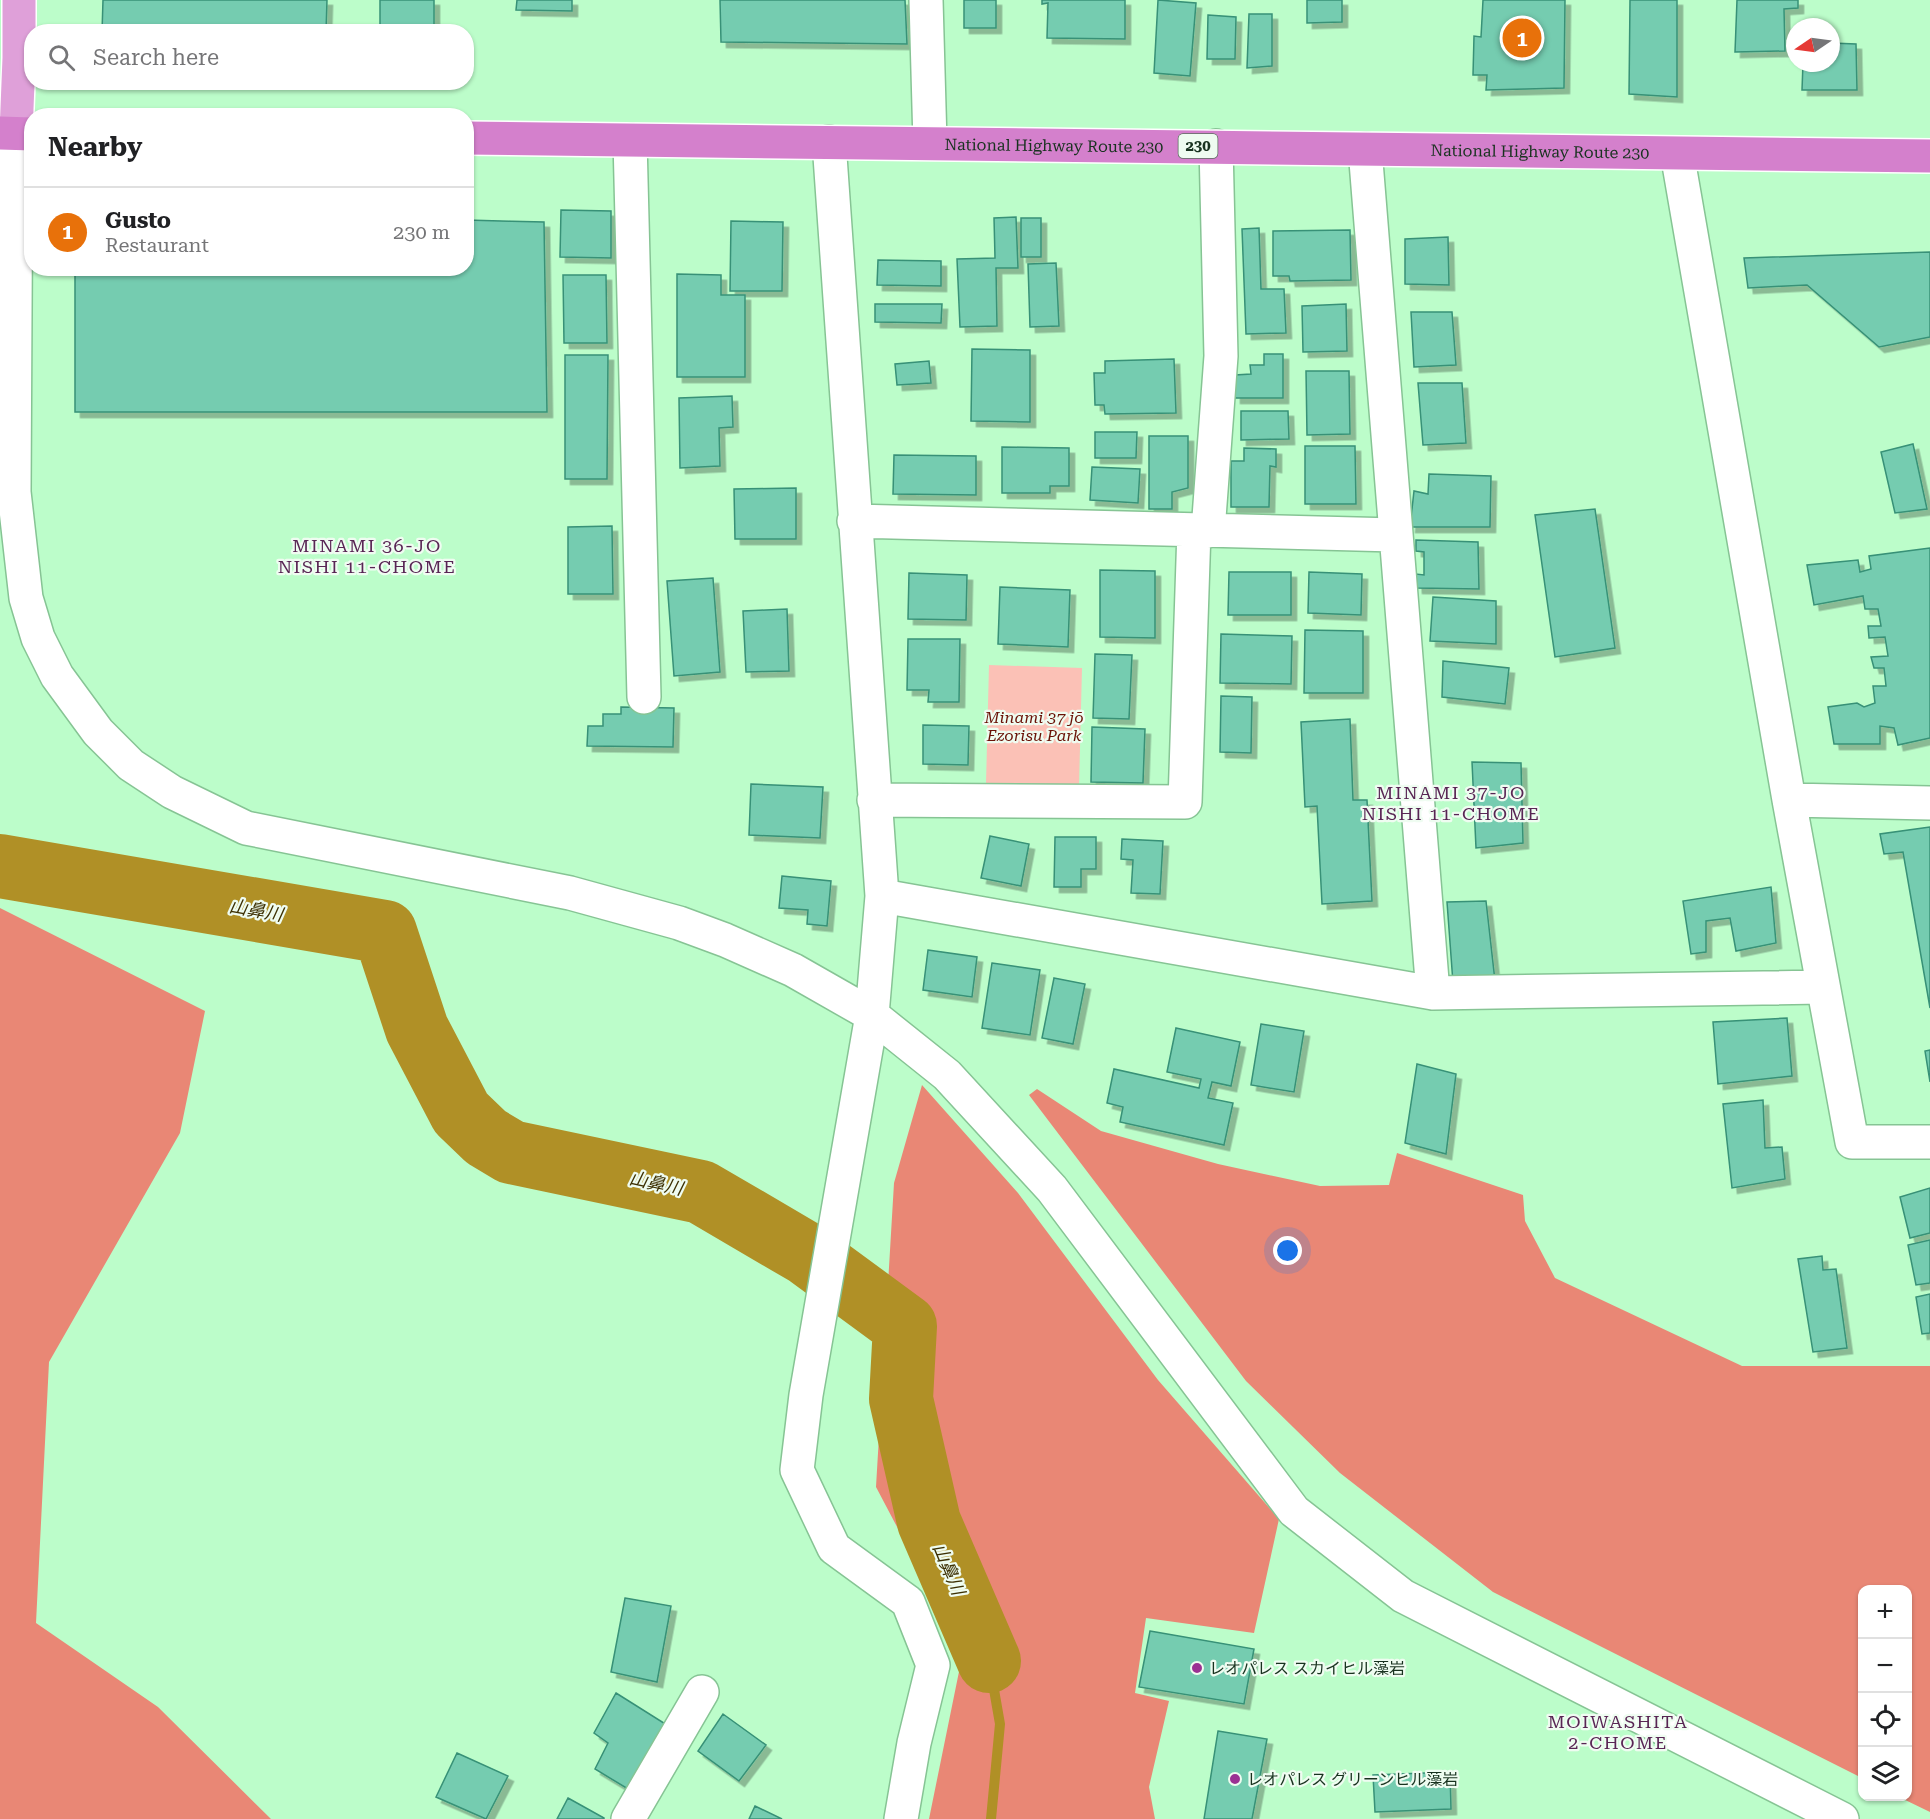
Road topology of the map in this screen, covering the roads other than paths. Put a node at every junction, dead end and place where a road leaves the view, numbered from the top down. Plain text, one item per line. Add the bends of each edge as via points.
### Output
1 (19, 0) edge
2 (926, 0) edge
3 (16, 133) edge
4 (474, 138) edge
5 (630, 140) junction
6 (829, 142) junction
7 (930, 143) junction
8 (1216, 146) junction
9 (1365, 149) junction
10 (1677, 153) junction
11 (1930, 156) edge
12 (854, 521) junction
13 (1201, 530) junction
14 (1395, 535) junction
15 (644, 697) dead end
16 (874, 800) junction
17 (1789, 800) junction
18 (1930, 803) edge
19 (882, 896) junction
20 (1823, 987) junction
21 (1433, 993) junction
22 (872, 1015) junction
23 (1930, 1142) edge
24 (702, 1692) dead end
25 (628, 1819) edge
26 (901, 1819) edge
27 (1842, 1819) edge

1 - 3 main road
2 - 7 street
3 - 22 street via 14,492 26,598 38,638 57,676 106,740 131,765 172,792 246,828 628,907 725,940 794,970
4 - 5 highway, National Highway Route 230 / 230
5 - 6 highway, National Highway Route 230 / 230
5 - 15 street
6 - 7 highway, National Highway Route 230 / 230
6 - 12 street
7 - 8 highway, National Highway Route 230 / 230
8 - 9 highway, National Highway Route 230 / 230
8 - 13 street via 1221,356
9 - 10 highway, National Highway Route 230 / 230
9 - 14 street
10 - 11 highway, National Highway Route 230 / 230
10 - 17 street
12 - 13 street
12 - 16 street
13 - 14 street
13 - 16 street via 1185,802
14 - 21 street
16 - 19 street
17 - 18 street
17 - 20 street
19 - 21 street
19 - 22 street
20 - 21 street
20 - 23 street via 1852,1142
22 - 26 street via 797,1470 834,1548 908,1602 933,1665
22 - 27 street via 947,1075 1052,1189 1294,1512 1403,1596
24 - 25 street

